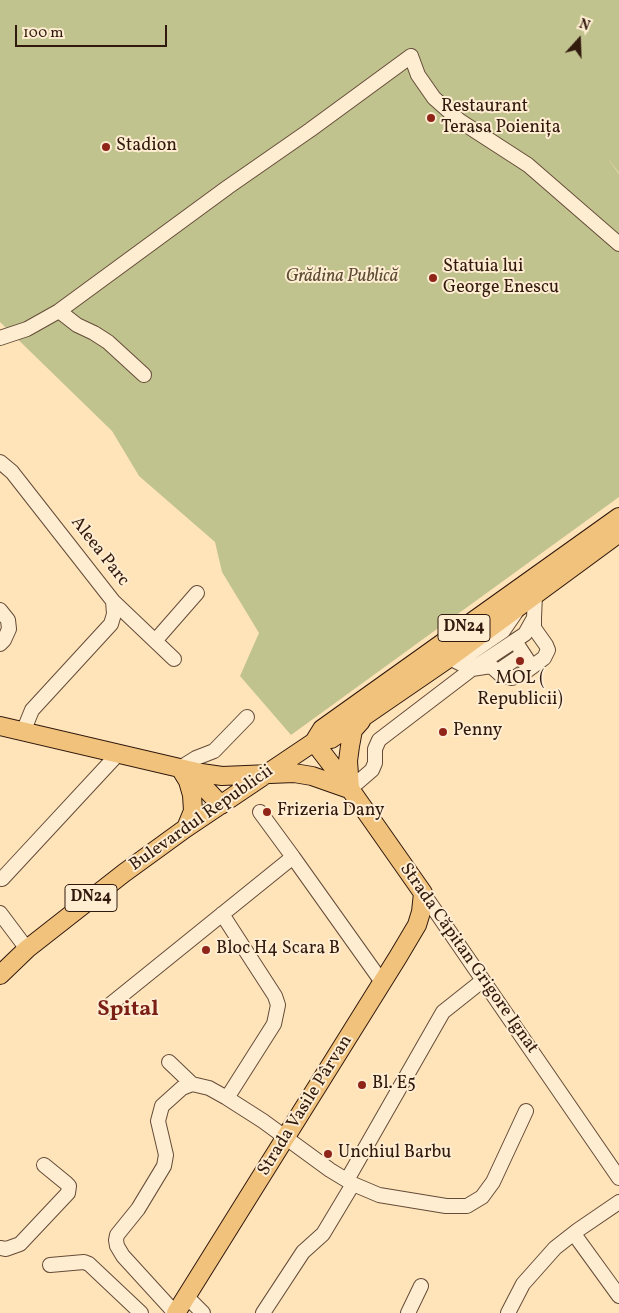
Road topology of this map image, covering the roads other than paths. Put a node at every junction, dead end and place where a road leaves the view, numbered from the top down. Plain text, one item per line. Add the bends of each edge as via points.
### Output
1 (619, 244) edge
2 (59, 311) junction
3 (0, 338) edge
4 (144, 375) dead end
5 (0, 462) edge
6 (619, 517) edge
7 (619, 534) edge
8 (197, 593) dead end
9 (535, 595) junction
10 (113, 601) junction
11 (0, 610) edge
12 (534, 618) junction
13 (155, 641) junction
14 (515, 641) junction
15 (0, 644) edge
16 (523, 654) junction
17 (449, 658) junction
18 (174, 659) dead end
19 (532, 667) junction
20 (472, 669) junction
21 (498, 671) junction
22 (364, 716) junction
23 (247, 717) dead end
24 (0, 726) edge
25 (23, 732) junction
26 (314, 742) junction
27 (118, 754) junction
28 (180, 768) junction
29 (268, 773) junction
30 (350, 789) junction
31 (221, 805) junction
32 (260, 812) dead end
33 (186, 828) junction
34 (293, 857) junction
35 (1, 878) edge
36 (423, 894) junction
37 (0, 913) edge
38 (222, 914) junction
39 (27, 949) junction
40 (0, 975) edge
41 (482, 981) junction
42 (382, 982) junction
43 (106, 1008) dead end
44 (170, 1062) dead end
45 (192, 1084) junction
46 (226, 1098) junction
47 (526, 1111) dead end
48 (286, 1138) junction
49 (44, 1165) dead end
50 (619, 1178) edge
51 (350, 1182) junction
52 (619, 1202) edge
53 (574, 1234) junction
54 (0, 1248) edge
55 (50, 1266) dead end
56 (421, 1286) dead end
57 (186, 1296) junction
58 (619, 1296) edge
59 (141, 1313) edge
60 (176, 1313) edge
61 (203, 1313) edge
62 (263, 1313) edge
63 (408, 1313) edge
64 (508, 1313) edge

1 - 2 street via 528,165 460,121 434,98 410,56
2 - 3 street via 27,329
2 - 4 street via 108,342
5 - 10 street, Aleea Parc via 12,472
6 - 26 main road, Bulevardul Republicii / DN24 via 322,729
7 - 9 main road, Bulevardul Republicii / DN24
8 - 13 street
9 - 12 street
9 - 17 main road, Bulevardul Republicii / DN24
10 - 13 street, Aleea Parc
10 - 25 street via 111,624 32,710
11 - 15 street via 8,620 9,629
12 - 14 street via 525,634
12 - 19 street via 534,628 548,650 544,658
13 - 18 street, Aleea Parc
14 - 16 street
14 - 20 street
16 - 19 street
16 - 21 street
17 - 20 street
17 - 22 main road, Bulevardul Republicii / DN24
19 - 21 street via 512,678 506,678
20 - 21 street via 491,666
20 - 30 street via 378,740 372,770
22 - 26 main road, Bulevardul Republicii / DN24 via 331,740
22 - 30 main road via 354,730 350,746
23 - 28 street via 214,751
24 - 25 main road
25 - 27 main road
26 - 29 main road, Bulevardul Republicii / DN24
26 - 30 main road, Strada Căpitan Grigore Ignat
27 - 28 main road
27 - 35 street
28 - 29 main road via 222,776
28 - 31 main road via 202,784
28 - 33 main road via 192,795 193,810
29 - 30 main road via 312,776
29 - 31 main road, Bulevardul Republicii / DN24
30 - 36 main road, Strada Căpitan Grigore Ignat
31 - 33 main road, Bulevardul Republicii / DN24
32 - 34 street
33 - 39 main road, Bulevardul Republicii / DN24
34 - 38 street
34 - 42 street
36 - 41 street, Strada Căpitan Grigore Ignat
36 - 42 main road, Strada Vasile Pârvan via 417,925
37 - 39 street
38 - 43 street
38 - 46 street via 278,1005 274,1024
39 - 40 main road, Bulevardul Republicii / DN24
41 - 50 street, Strada Căpitan Grigore Ignat
41 - 51 street via 443,1012
42 - 48 main road, Strada Vasile Pârvan
44 - 45 street
45 - 46 street via 209,1088
45 - 60 street via 182,1088 162,1106 158,1120 166,1155 164,1166 116,1240 123,1256
46 - 48 street
47 - 51 street via 493,1182 482,1197 467,1206 393,1198
48 - 51 street
48 - 57 main road, Strada Vasile Pârvan
49 - 54 street via 69,1186 68,1193 20,1244
51 - 62 street via 323,1234 303,1252
52 - 53 street
53 - 58 street
53 - 64 street via 555,1248 531,1274
55 - 59 street via 89,1264
56 - 63 street
57 - 60 main road, Strada Vasile Pârvan
57 - 61 street

